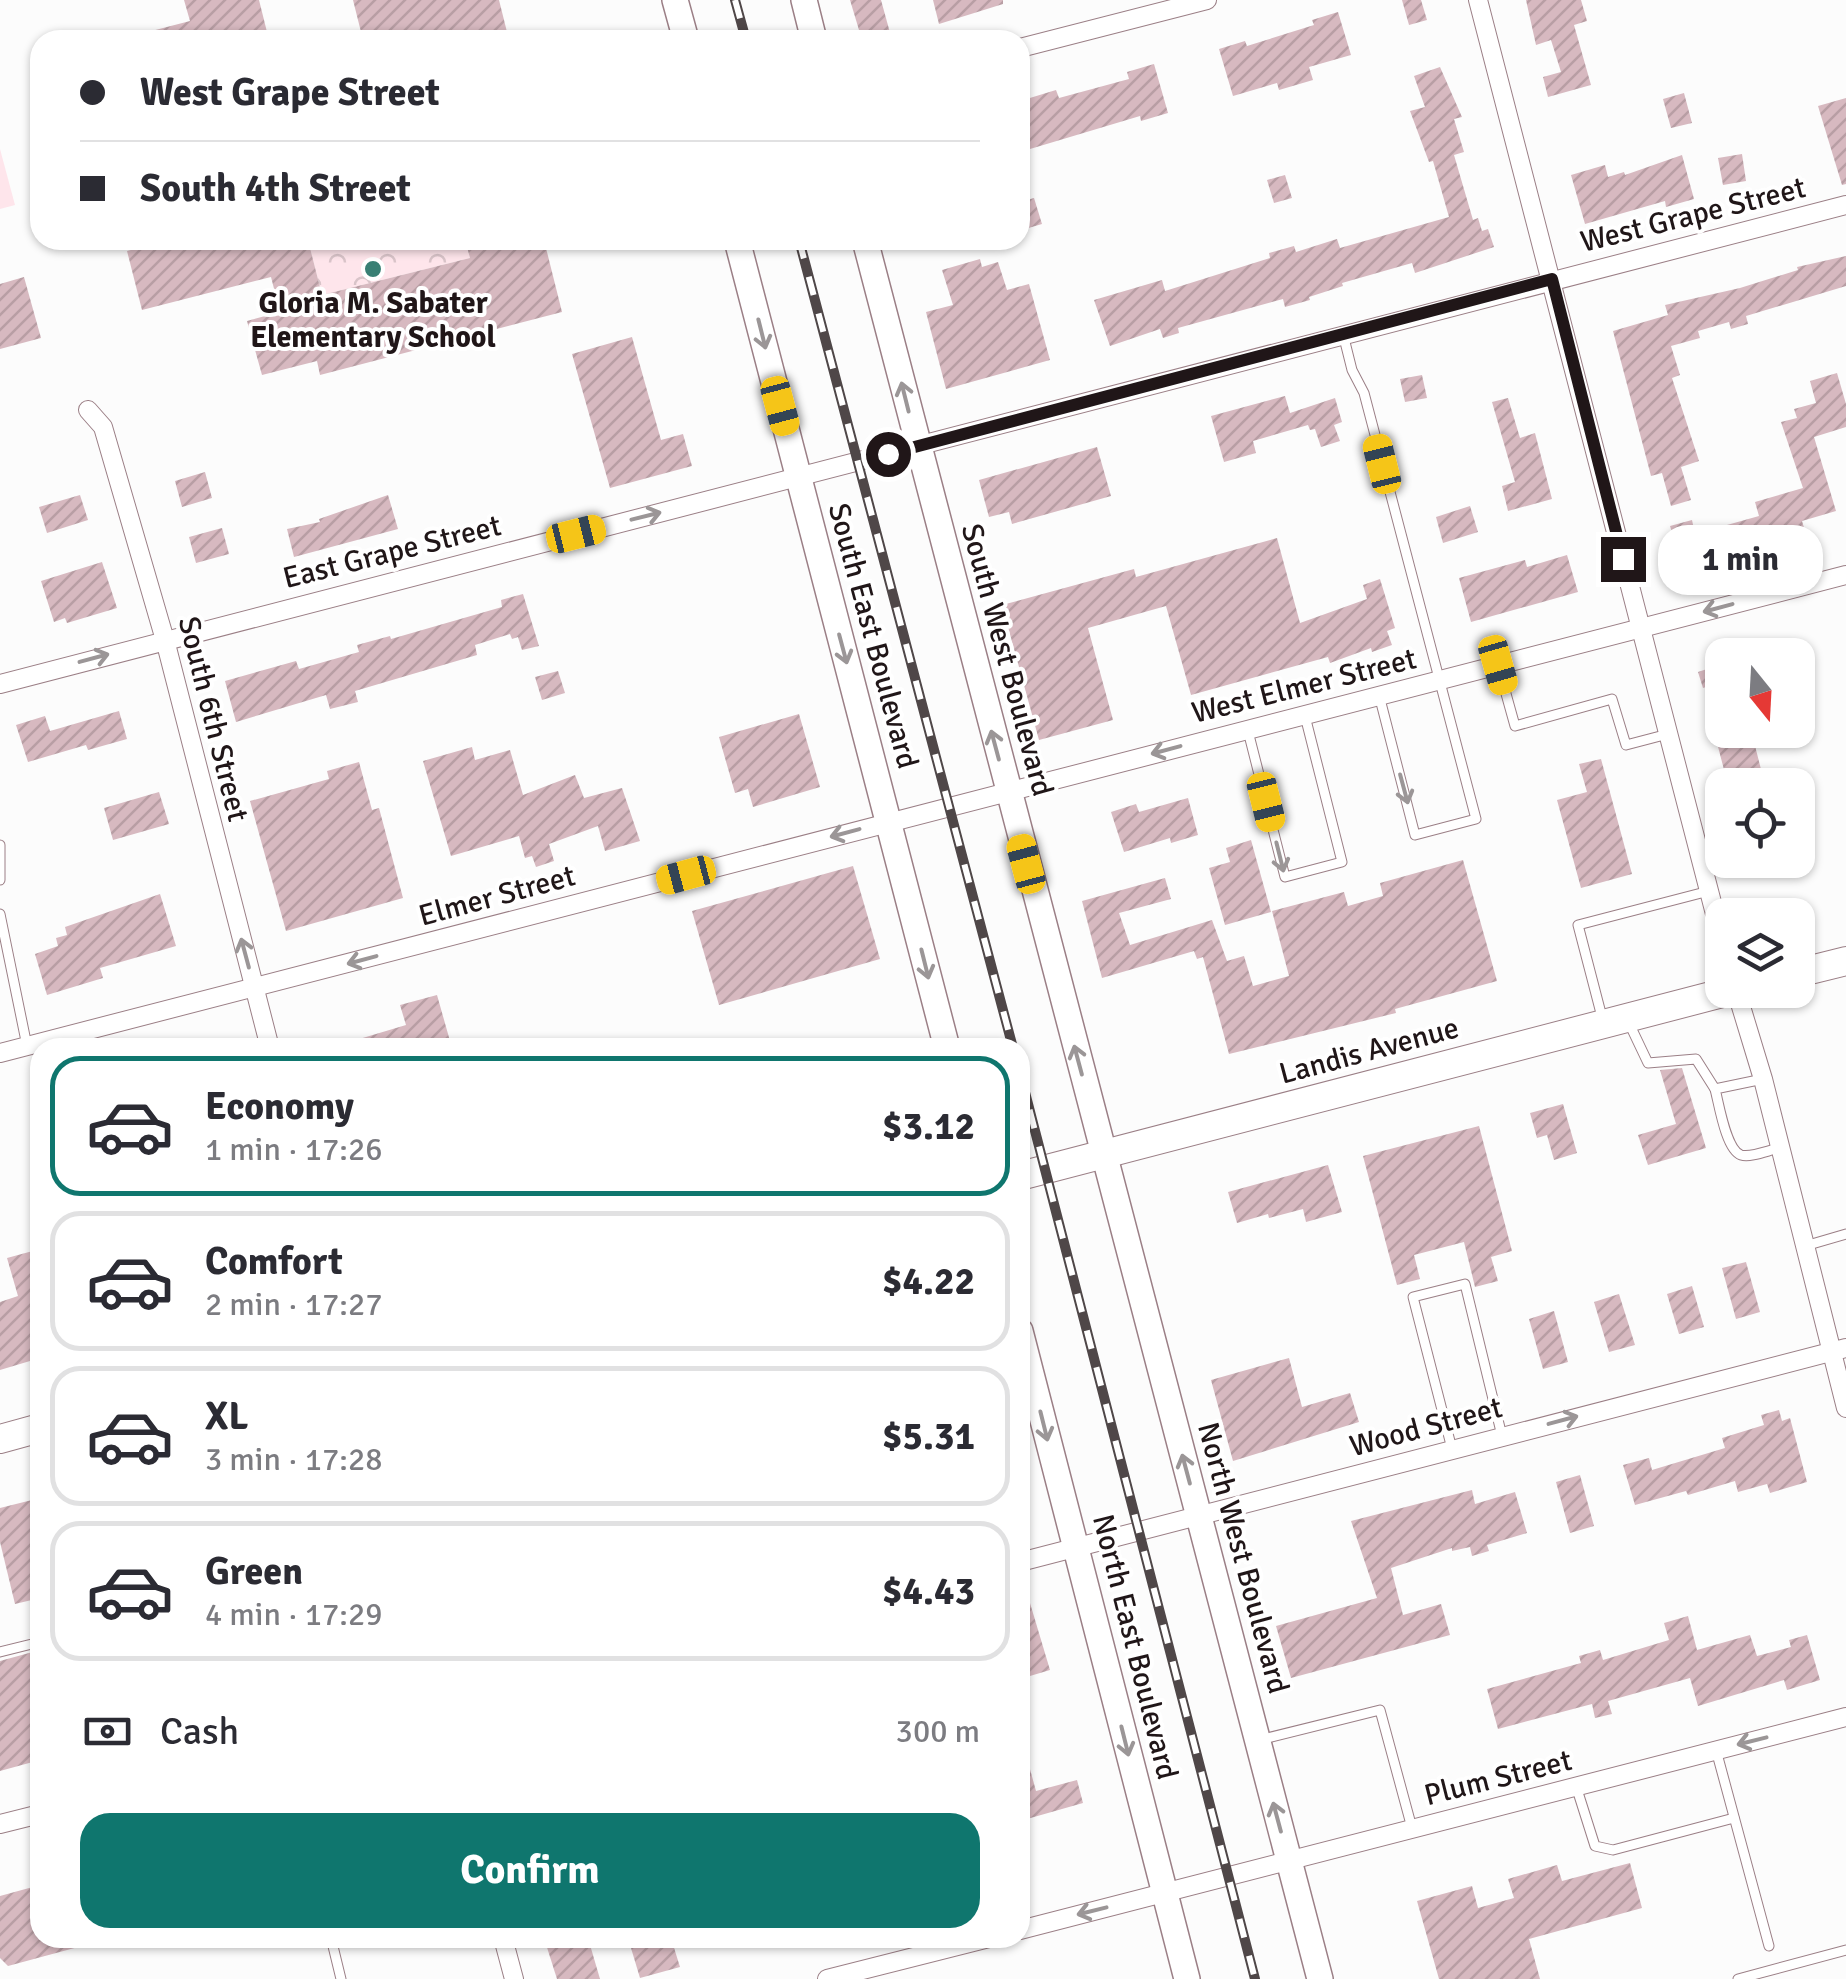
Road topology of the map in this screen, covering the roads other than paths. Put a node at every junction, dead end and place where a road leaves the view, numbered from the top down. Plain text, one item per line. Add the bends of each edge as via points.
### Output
1 (676, 0) edge
2 (804, 0) edge
3 (1206, 0) edge
4 (1478, 0) edge
5 (684, 30) edge
6 (812, 30) edge
7 (1030, 45) edge
8 (1846, 205) edge
9 (741, 250) edge
10 (868, 250) edge
11 (1552, 279) junction
12 (1343, 334) junction
13 (88, 410) dead end
14 (918, 446) junction
15 (799, 477) junction
16 (1846, 574) edge
17 (1641, 628) junction
18 (165, 640) junction
19 (1498, 665) junction
20 (1438, 680) junction
21 (0, 684) edge
22 (1379, 695) junction
23 (1304, 714) junction
24 (1247, 728) junction
25 (1668, 734) junction
26 (1008, 791) junction
27 (888, 822) junction
28 (0, 845) edge
29 (0, 880) edge
30 (1709, 891) junction
31 (1711, 898) edge
32 (0, 914) edge
33 (1846, 961) edge
34 (1815, 969) edge
35 (254, 988) junction
36 (1705, 998) edge
37 (1741, 1008) edge
38 (1616, 1021) junction
39 (57, 1038) edge
40 (267, 1038) edge
41 (943, 1038) edge
42 (30, 1045) edge
43 (26, 1046) junction
44 (0, 1053) edge
45 (1763, 1080) junction
46 (1715, 1090) junction
47 (1780, 1148) junction
48 (1103, 1154) junction
49 (1030, 1173) edge
50 (1846, 1234) edge
51 (1804, 1246) junction
52 (1839, 1350) edge
53 (1030, 1371) edge
54 (1846, 1408) edge
55 (30, 1431) edge
56 (1502, 1436) junction
57 (0, 1439) edge
58 (1452, 1449) junction
59 (1198, 1516) junction
60 (1076, 1548) junction
61 (1030, 1560) edge
62 (30, 1644) edge
63 (0, 1652) edge
64 (1846, 1717) edge
65 (1257, 1741) junction
66 (1716, 1750) junction
67 (1576, 1786) junction
68 (30, 1816) edge
69 (1734, 1818) junction
70 (0, 1824) edge
71 (1412, 1828) junction
72 (1289, 1861) junction
73 (1164, 1892) junction
74 (1030, 1927) edge
75 (1769, 1946) dead end
76 (333, 1948) edge
77 (506, 1948) edge
78 (949, 1948) edge
79 (1846, 1950) edge
80 (341, 1979) edge
81 (514, 1979) edge
82 (827, 1979) edge
83 (1187, 1979) edge
84 (1320, 1979) edge
85 (1738, 1979) edge

1 - 5 main road
2 - 6 main road
3 - 7 street
4 - 11 street
8 - 11 street, West Grape Street
9 -> 15 main road, South East Boulevard
14 -> 10 main road, South West Boulevard
11 - 12 street, West Grape Street
11 - 17 street
12 - 14 street, West Grape Street
12 - 20 lane
13 - 18 street, South 6th Street via 103,427
14 - 15 street, West Grape Street
26 -> 14 main road, South West Boulevard
18 -> 15 street, East Grape Street
15 -> 27 main road, South East Boulevard
16 -> 17 street, West Elmer Street
17 - 19 street, West Elmer Street
17 - 25 street
21 -> 18 street, East Grape Street
35 -> 18 street, South 6th Street
19 - 20 street, West Elmer Street
19 - 25 lane via 1515,726 1612,699 1626,746
20 - 22 street, West Elmer Street
22 -> 20 lane via 1415,835 1476,819
22 - 23 street, West Elmer Street
23 - 24 street, West Elmer Street
24 -> 23 lane via 1285,877 1342,862
24 -> 26 street, West Elmer Street
25 - 30 street
26 - 27 street, Elmer Street
48 -> 26 main road, South West Boulevard
27 -> 35 street, Elmer Street
27 -> 41 main road, South East Boulevard
28 - 29 lane
30 - 31 street
30 - 38 lane via 1578,925
32 - 43 lane
33 - 34 main road
35 - 39 street, Elmer Street
35 - 40 street, South 6th Street
36 - 38 main road, Landis Avenue
37 - 45 street
38 - 46 lane via 1648,1063 1696,1059
38 - 48 main road, Landis Avenue
42 - 43 street, Elmer Street
43 - 44 street, Elmer Street
45 - 46 lane
45 - 47 street
46 - 47 lane via 1736,1153
47 - 51 street
48 - 49 main road, Landis Avenue
59 -> 48 main road, North West Boulevard
50 - 51 lane
51 - 52 street
52 - 54 street
56 -> 52 street, Wood Street
53 -> 60 main road, North East Boulevard
55 - 57 main road
56 - 58 street, Wood Street
56 - 58 lane via 1464,1284 1414,1297
58 - 59 street, Wood Street
59 - 60 street, Wood Street
59 - 65 main road, North West Boulevard
60 - 61 street, Wood Street
60 -> 73 main road, North East Boulevard
62 - 63 lane
64 -> 66 street, Plum Street
65 - 71 lane via 1380,1710
72 -> 65 main road, North West Boulevard
66 - 67 street, Plum Street
66 - 69 lane
67 - 69 lane via 1595,1846 1613,1850
67 - 71 street, Plum Street
68 - 70 street
69 - 75 lane
71 - 72 street, Plum Street
72 - 73 street, Plum Street
72 - 84 main road, North West Boulevard
73 -> 74 street, Plum Street
73 - 83 main road, North East Boulevard
76 - 80 lane
77 - 81 street
78 - 82 street
79 - 85 lane

